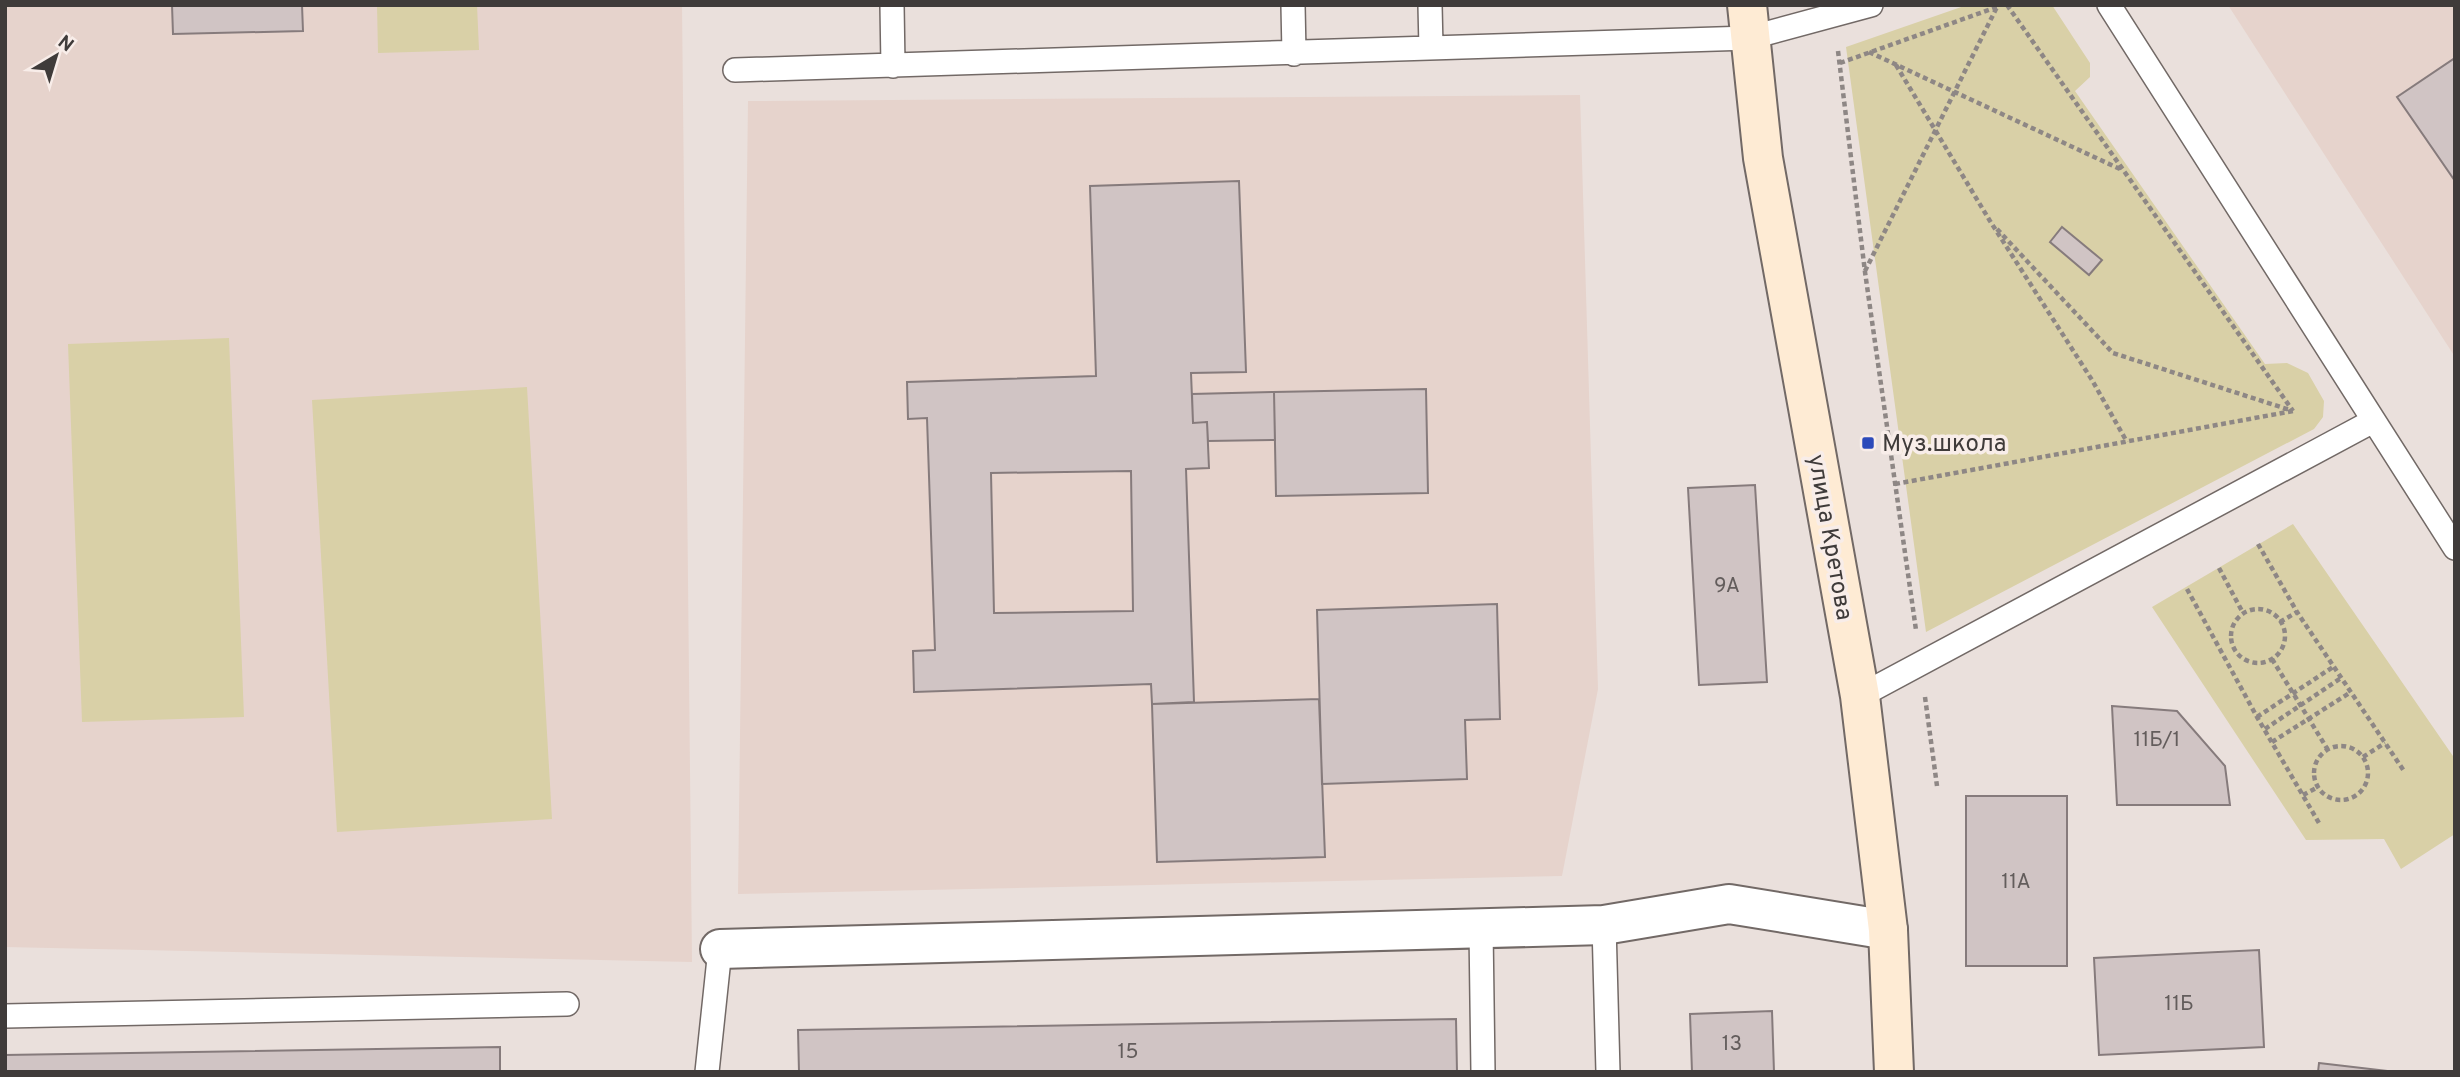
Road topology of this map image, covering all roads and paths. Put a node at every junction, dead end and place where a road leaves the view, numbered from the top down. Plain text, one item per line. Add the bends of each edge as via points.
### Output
1 (892, 5) edge
2 (1293, 5) edge
3 (1430, 5) edge
4 (1871, 5) edge
5 (2007, 5) edge
6 (2109, 5) edge
7 (1997, 6) edge
8 (1748, 21) edge
9 (1431, 48) junction
10 (1838, 51) dead end
11 (1870, 52) junction
12 (1294, 54) junction
13 (1840, 63) junction
14 (1896, 65) junction
15 (893, 66) junction
16 (735, 70) dead end
17 (1955, 92) junction
18 (1935, 130) junction
19 (2123, 171) junction
20 (1990, 221) junction
21 (1865, 272) junction
22 (2293, 411) junction
23 (2373, 421) junction
24 (2127, 442) junction
25 (1895, 484) junction
26 (2258, 544) dead end
27 (2455, 548) edge
28 (2219, 568) dead end
29 (2187, 589) dead end
30 (2297, 612) junction
31 (2243, 613) junction
32 (2280, 622) junction
33 (2235, 650) junction
34 (2224, 657) junction
35 (2272, 659) junction
36 (1921, 664) junction
37 (2333, 667) junction
38 (2341, 678) junction
39 (2351, 692) junction
40 (2293, 694) junction
41 (1860, 696) junction
42 (2300, 705) junction
43 (2257, 717) junction
44 (2309, 719) junction
45 (2265, 729) junction
46 (2272, 742) junction
47 (2385, 743) junction
48 (2328, 750) junction
49 (2363, 757) junction
50 (2404, 771) dead end
51 (1937, 786) dead end
52 (2318, 787) junction
53 (2303, 795) junction
54 (2319, 823) dead end
55 (1604, 925) junction
56 (1481, 929) junction
57 (1888, 930) junction
58 (720, 949) joint
59 (567, 1004) dead end
60 (5, 1016) edge
61 (707, 1072) edge
62 (1483, 1072) edge
63 (1608, 1072) edge
64 (1894, 1072) edge

1 - 15 lane
2 - 12 lane
3 - 9 lane
4 - 8 lane
5 - 19 path
6 - 23 lane
7 - 11 path
7 - 17 path
8 - 9 lane
8 - 41 street, улица Кретова via 1763,158
9 - 12 lane
10 - 13 path
11 - 13 path
11 - 14 path
12 - 15 lane
13 - 21 path
14 - 17 path
14 - 18 path
15 - 16 lane
17 - 18 path
17 - 19 path
18 - 20 path
18 - 21 path
19 - 22 path
20 - 22 path via 2113,353
20 - 24 path
21 - 25 path
22 - 24 path
23 - 27 lane
23 - 36 lane
24 - 25 path
25 - 36 path
26 - 30 path
28 - 31 path
29 - 34 path
30 - 32 path
30 - 37 path
31 - 32 path via 2261,609
31 - 33 path via 2230,637
32 - 35 path via 2285,641
33 - 34 path
33 - 35 path via 2252,663
34 - 43 path
35 - 40 path
36 - 41 lane
36 - 51 path
37 - 38 path
37 - 40 path
38 - 39 path
38 - 42 path
39 - 44 path
39 - 47 path
40 - 42 path
40 - 43 path
41 - 57 street, улица Кретова
42 - 44 path
42 - 45 path
43 - 45 path
44 - 46 path
44 - 48 path
45 - 46 path
46 - 53 path
47 - 49 path
47 - 50 path
48 - 49 path via 2348,747
48 - 52 path via 2315,766
49 - 52 path via 2366,783 2354,796 2336,800
52 - 53 path
53 - 54 path
55 - 56 street
55 - 57 street via 1729,904
55 - 63 lane
56 - 58 street
56 - 62 lane
57 - 64 street, улица Кретова
58 - 61 lane
59 - 60 lane

